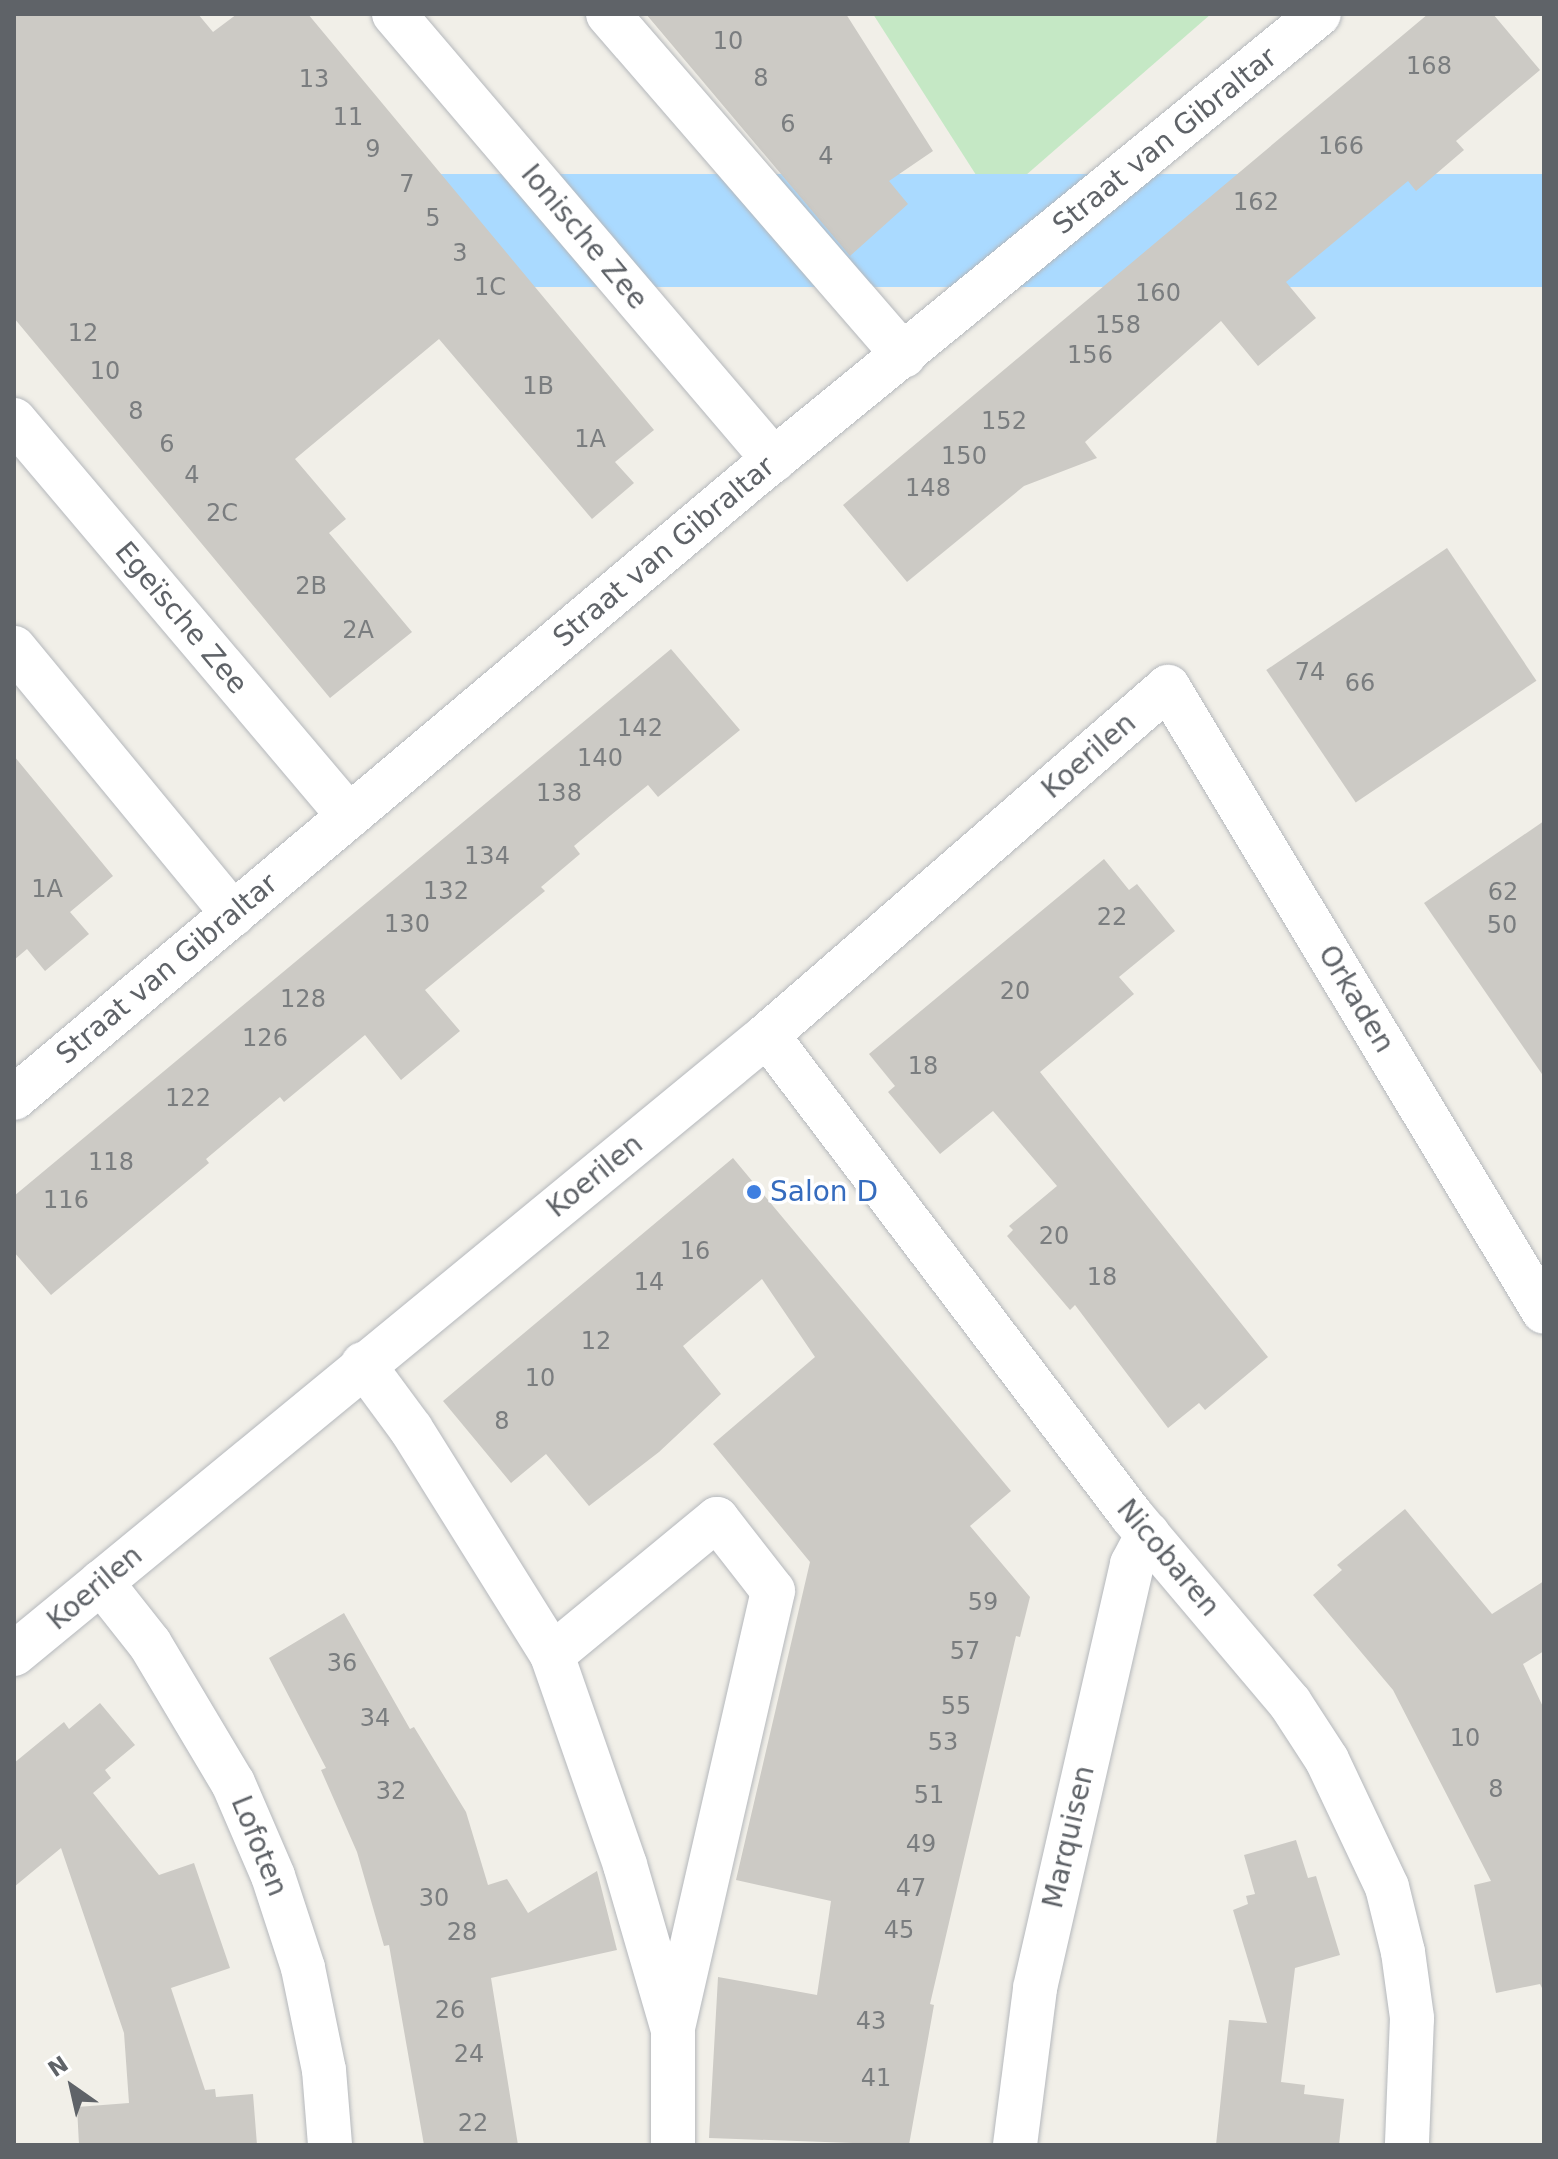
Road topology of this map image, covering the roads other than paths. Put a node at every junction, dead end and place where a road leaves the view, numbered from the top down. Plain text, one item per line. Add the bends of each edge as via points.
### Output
1 (394, 14) edge
2 (608, 14) edge
3 (1319, 14) edge
4 (904, 356) junction
5 (14, 420) edge
6 (774, 460) junction
7 (14, 648) edge
8 (1168, 687) joint
9 (349, 816) junction
10 (233, 914) junction
11 (767, 1035) junction
12 (14, 1098) edge
13 (1544, 1312) edge
14 (363, 1364) junction
15 (1148, 1534) junction
16 (101, 1582) junction
17 (14, 1654) edge
18 (552, 1655) junction
19 (673, 2030) junction
20 (330, 2145) edge
21 (673, 2145) edge
22 (1015, 2145) edge
23 (1407, 2145) edge

1 - 6 street, Ionische Zee
2 - 4 street
3 - 4 street, Straat van Gibraltar
4 - 6 street, Straat van Gibraltar
5 - 9 street, Egeïsche Zee
6 - 9 street, Straat van Gibraltar
7 - 10 street
8 - 11 street, Koerilen
8 - 13 street, Orkaden
9 - 10 street, Straat van Gibraltar
10 - 12 street, Straat van Gibraltar
11 - 14 street, Koerilen
11 - 15 street, Nicobaren
14 - 16 street, Koerilen
14 - 18 street via 411,1429
15 - 22 street, Marquisen via 1132,1564 1035,1988
15 - 23 street, Nicobaren via 1290,1703 1360,1823 1387,1887 1403,1952 1412,2018
16 - 17 street, Koerilen
16 - 20 street, Lofoten via 150,1644 233,1783 273,1876 303,1968 324,2070
18 - 19 street via 625,1865
18 - 19 street via 717,1519 773,1591
19 - 21 street

